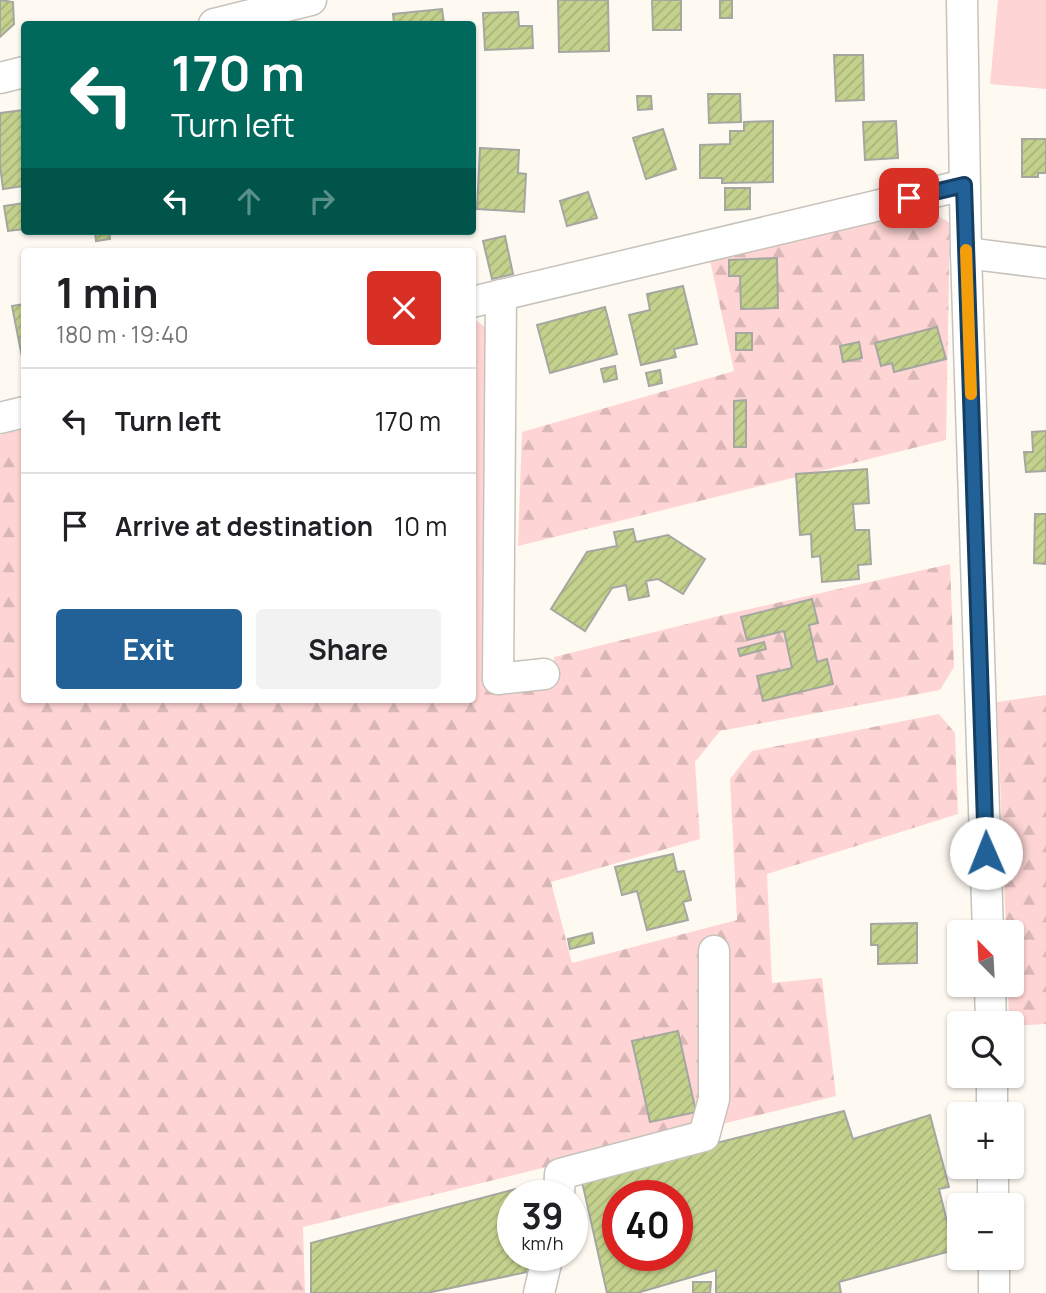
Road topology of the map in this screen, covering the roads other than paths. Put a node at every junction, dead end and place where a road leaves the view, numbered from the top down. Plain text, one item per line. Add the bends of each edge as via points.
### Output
1 (311, 0) edge
2 (962, 0) edge
3 (226, 21) edge
4 (21, 73) edge
5 (0, 78) edge
6 (964, 185) junction
7 (966, 253) junction
8 (1046, 263) edge
9 (501, 295) junction
10 (476, 301) edge
11 (21, 413) edge
12 (0, 418) edge
13 (544, 674) dead end
14 (988, 920) edge
15 (714, 951) dead end
16 (560, 1180) edge
17 (994, 1270) edge
18 (544, 1271) edge
19 (539, 1293) edge
20 (994, 1293) edge

1 - 3 street
2 - 6 street
4 - 5 street
6 - 7 street
6 - 9 street
7 - 8 street
7 - 14 street
9 - 10 street
9 - 13 street via 498,679
11 - 12 street
15 - 16 street via 713,1099 704,1136 560,1174
17 - 20 street
18 - 19 street

